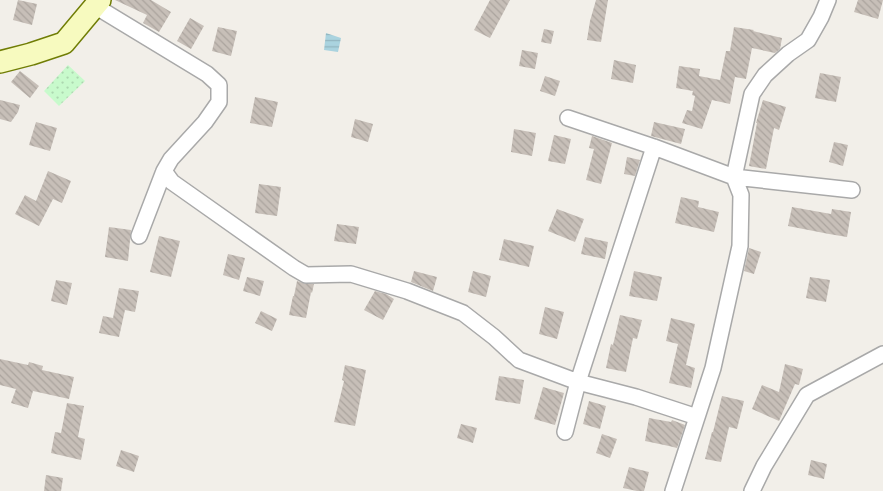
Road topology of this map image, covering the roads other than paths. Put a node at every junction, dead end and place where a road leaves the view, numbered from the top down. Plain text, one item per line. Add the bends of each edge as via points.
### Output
1 (828, 0) edge
2 (98, 3) edge
3 (0, 62) edge
4 (568, 118) dead end
5 (654, 147) junction
6 (164, 170) junction
7 (734, 177) junction
8 (852, 190) dead end
9 (140, 236) dead end
10 (883, 354) edge
11 (578, 382) junction
12 (698, 417) junction
13 (564, 432) dead end
14 (673, 491) edge
15 (752, 491) edge

1 - 7 street via 808,40 765,75 752,94
2 - 3 main road via 64,43
2 - 6 street via 219,85 220,102
4 - 5 street
5 - 7 street
5 - 11 street
6 - 9 street
6 - 11 street via 172,182 294,268 306,274 350,274 407,291 463,313 519,360
7 - 8 street
7 - 12 street via 741,195 740,246 713,368
10 - 15 street via 807,395
11 - 12 street
11 - 13 street
12 - 14 street

